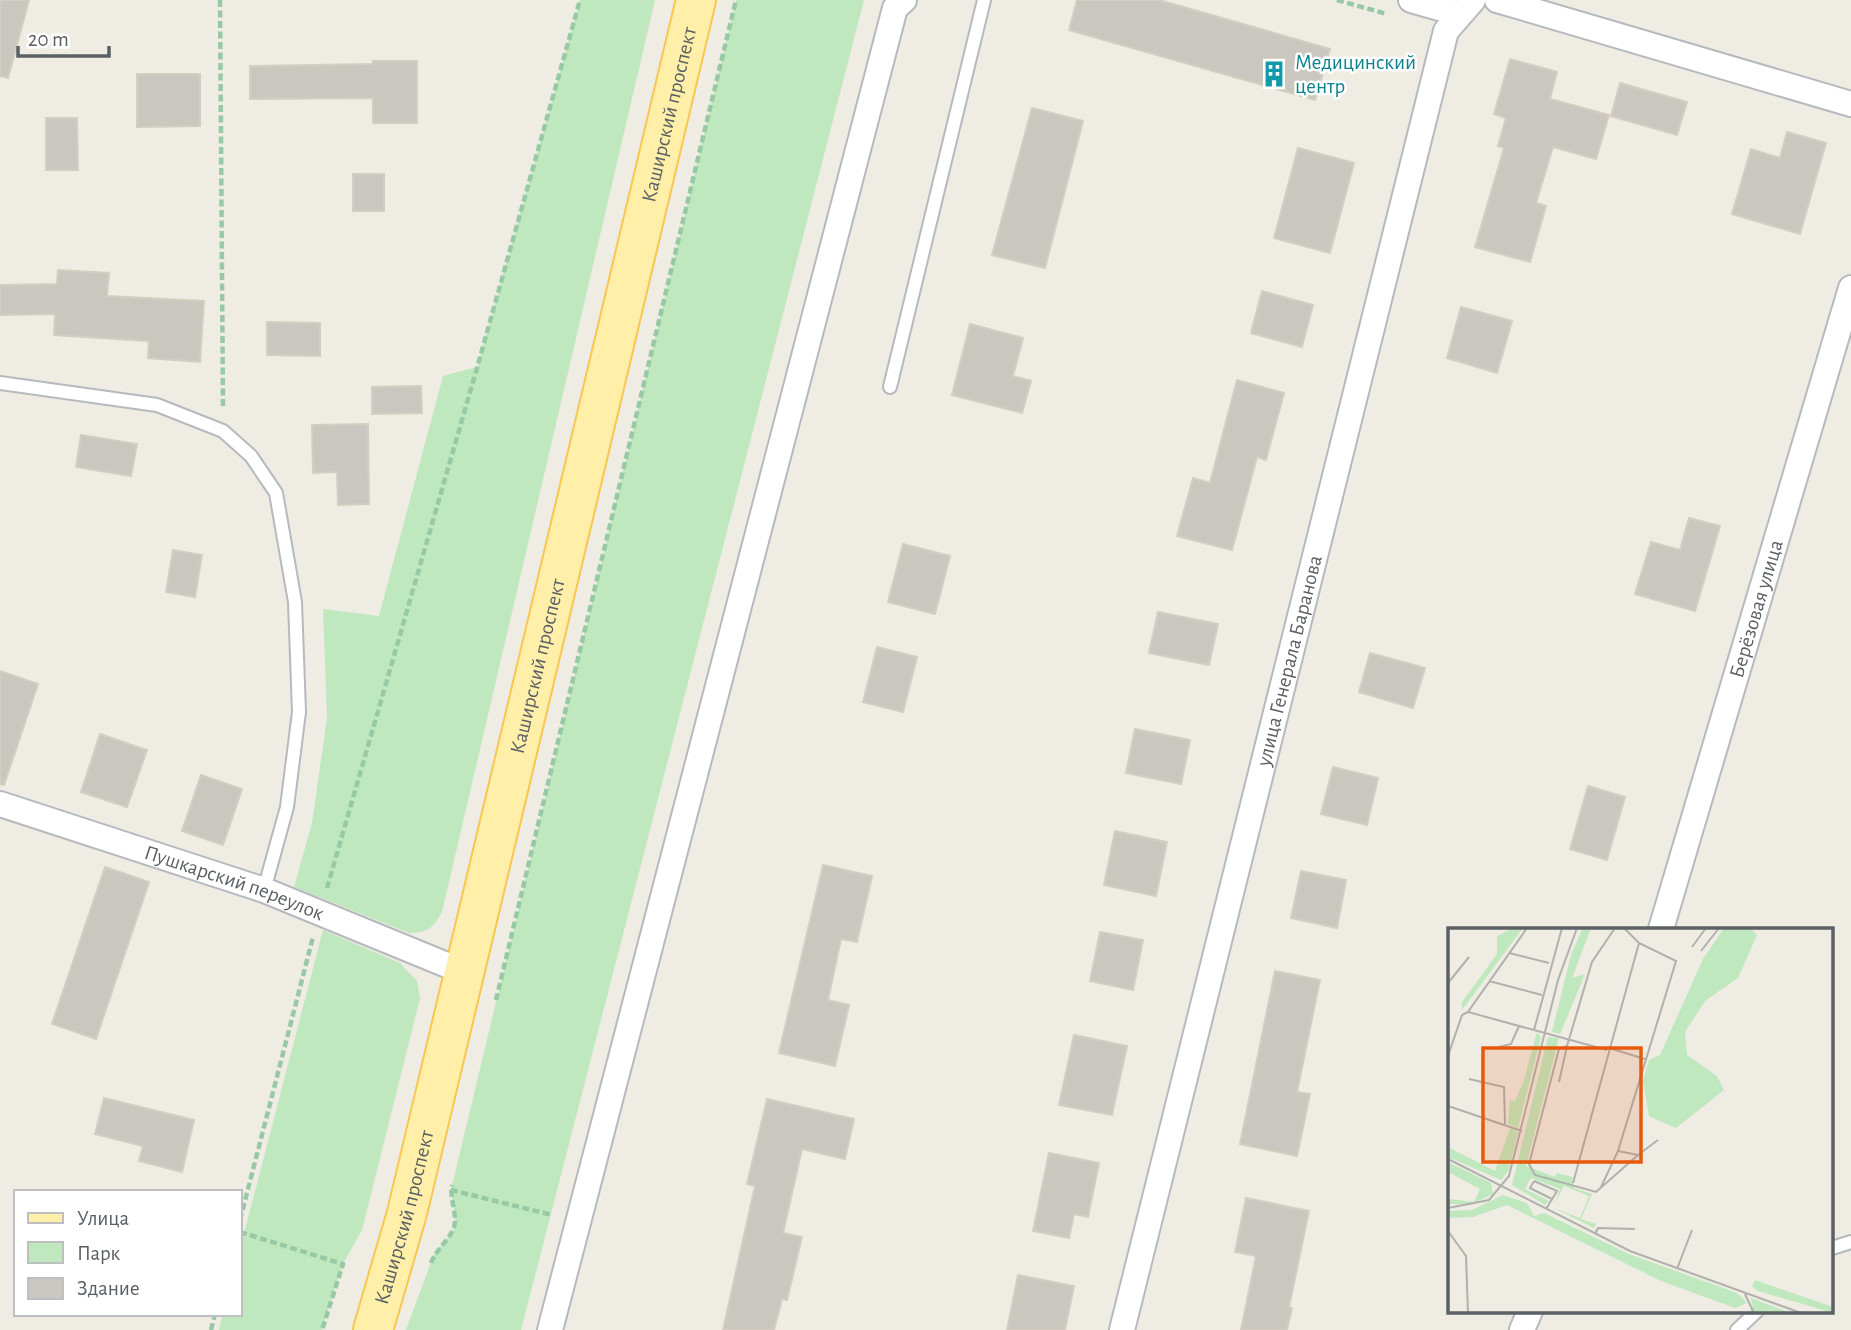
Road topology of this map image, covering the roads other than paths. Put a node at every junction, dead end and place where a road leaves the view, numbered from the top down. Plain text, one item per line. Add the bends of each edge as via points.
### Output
1 (696, 0) edge
2 (904, 0) edge
3 (984, 0) edge
4 (1411, 0) edge
5 (1497, 0) edge
6 (1467, 7) edge
7 (1851, 104) edge
8 (1851, 288) edge
9 (0, 383) edge
10 (890, 387) dead end
11 (0, 804) edge
12 (264, 890) junction
13 (1661, 928) edge
14 (464, 972) junction
15 (1851, 1242) edge
16 (1834, 1247) edge
17 (1530, 1312) edge
18 (1756, 1312) edge
19 (373, 1330) edge
20 (550, 1330) edge
21 (1122, 1330) edge
22 (1522, 1330) edge
23 (1737, 1330) edge

1 - 14 main road, Каширский проспект
2 - 20 street via 895,8
3 - 10 lane
4 - 6 street
5 - 7 street
6 - 21 street, улица Генерала Баранова via 1446,31
8 - 13 street, Берёзовая улица
9 - 12 lane via 157,405 223,431 251,456 276,493 295,602 299,712 287,807
11 - 12 street, Пушкарский переулок
12 - 14 street, Пушкарский переулок
14 - 19 main road, Каширский проспект via 407,1213
15 - 16 lane
17 - 22 street
18 - 23 lane

